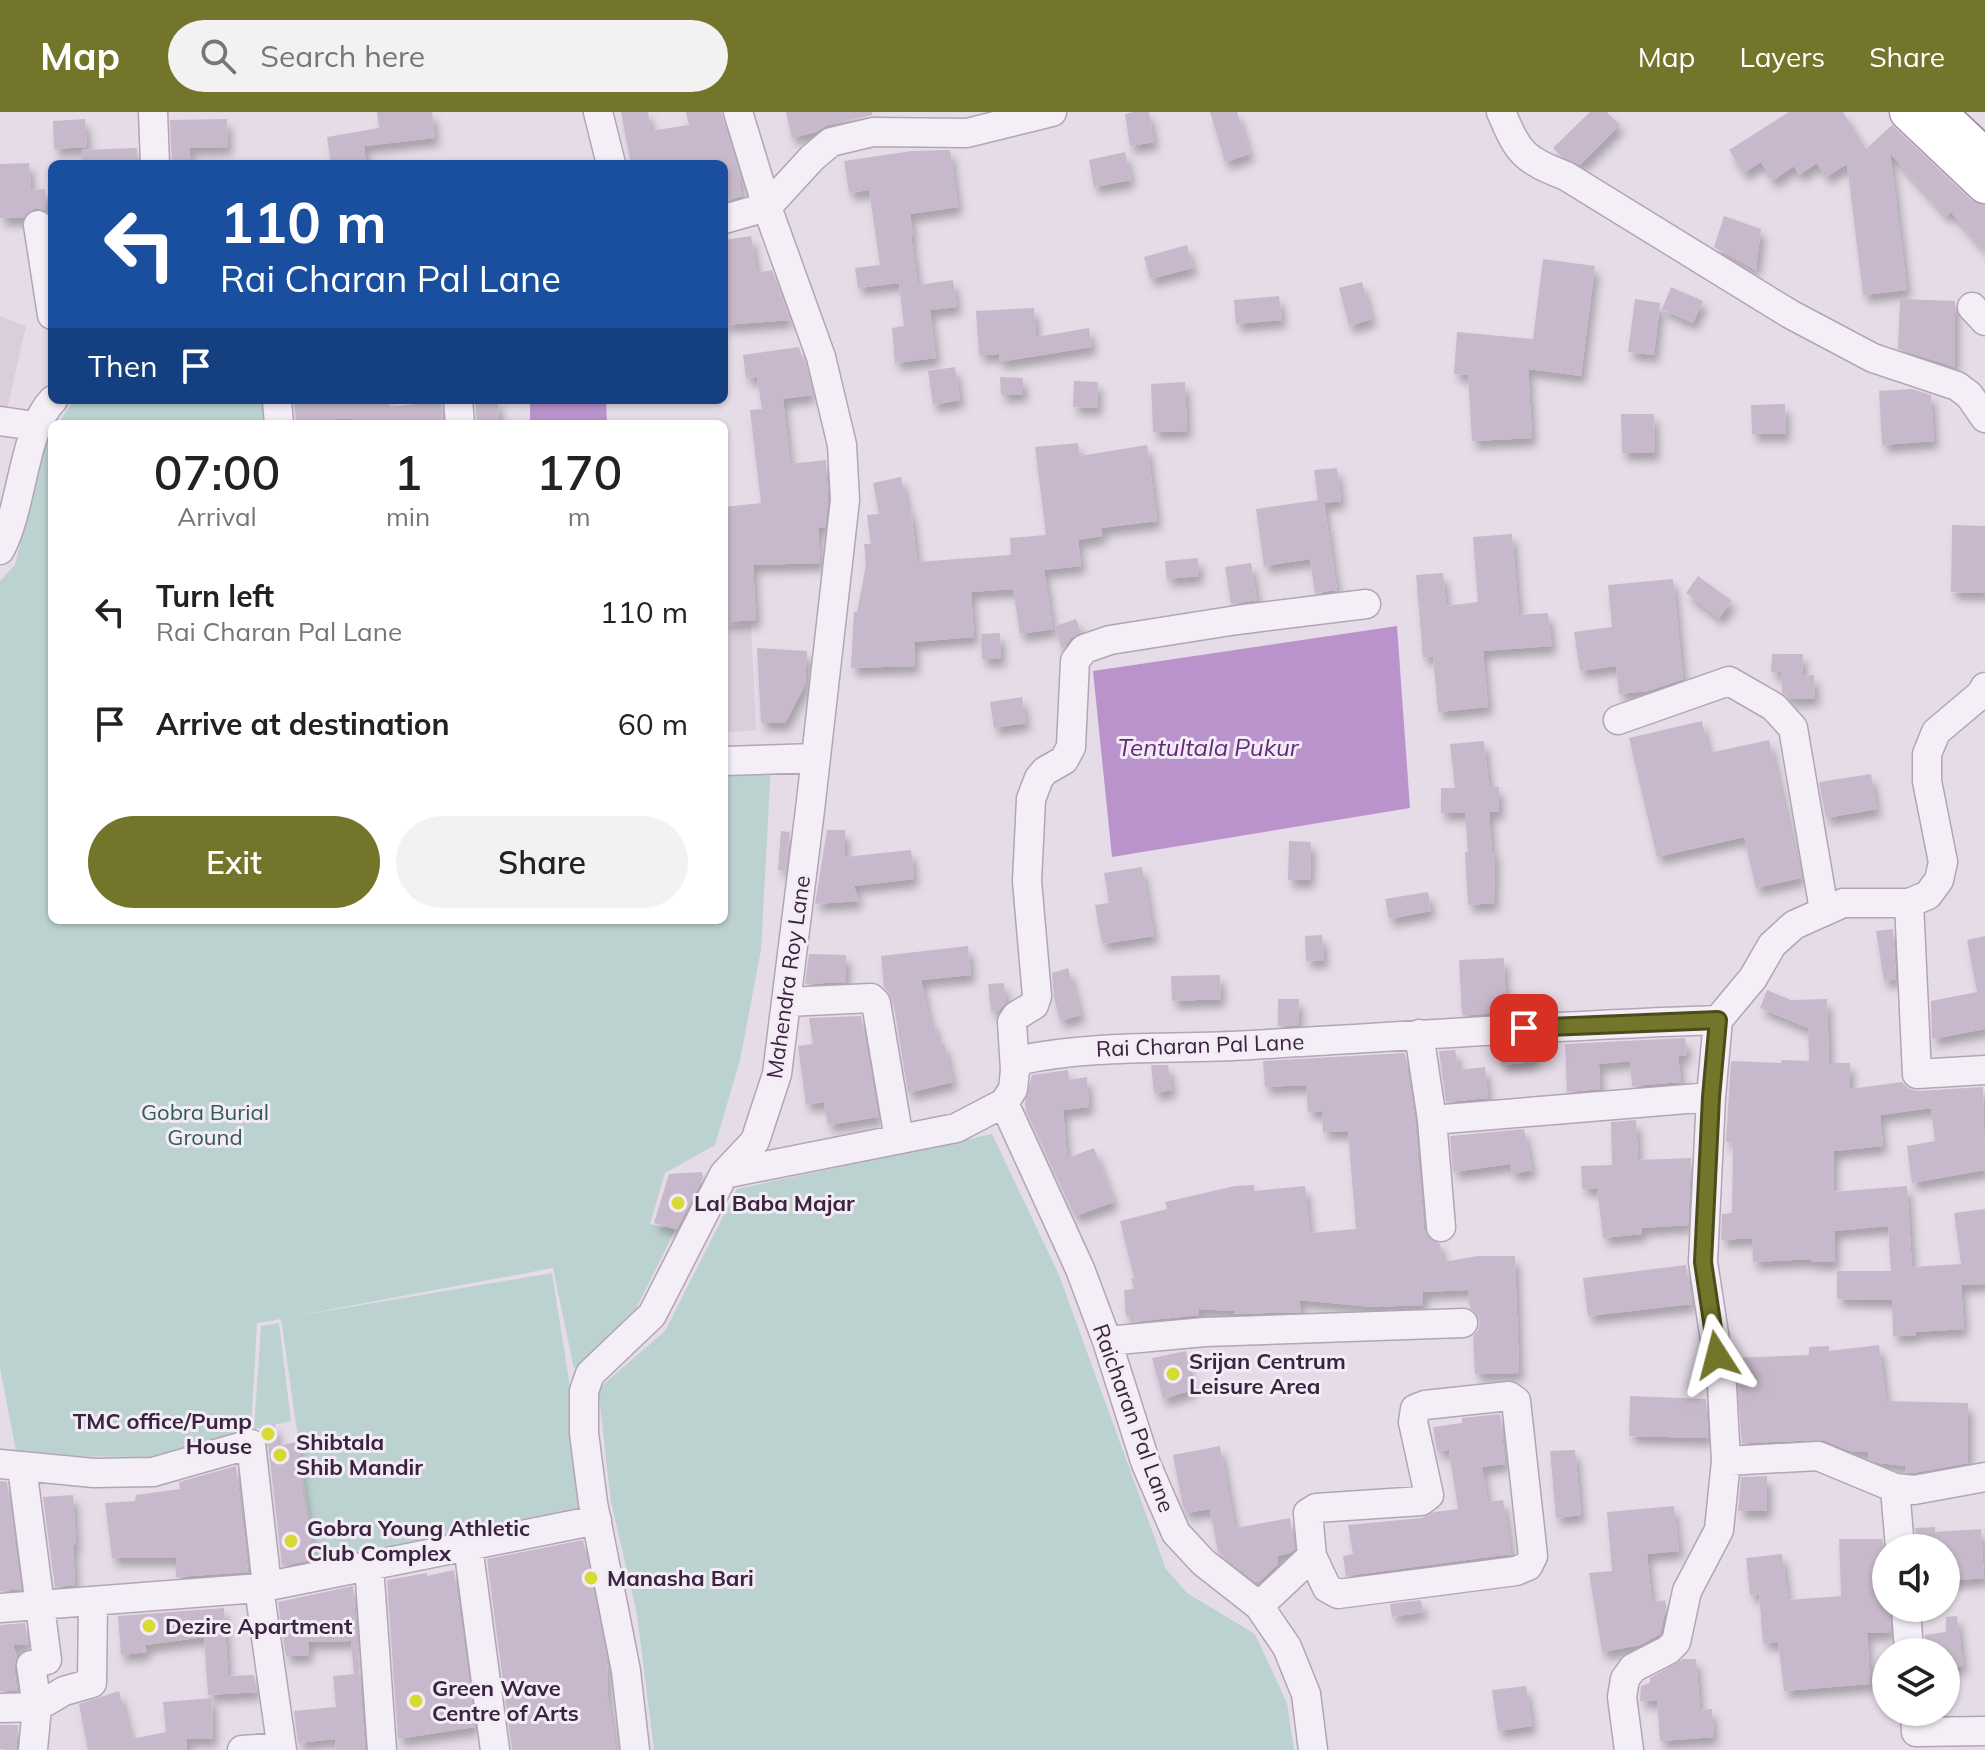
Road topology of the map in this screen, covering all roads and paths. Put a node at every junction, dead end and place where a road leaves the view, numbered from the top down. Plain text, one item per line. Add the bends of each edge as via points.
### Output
1 (153, 112) edge
2 (598, 112) edge
3 (738, 112) edge
4 (1052, 112) edge
5 (1501, 112) edge
6 (1908, 112) edge
7 (1933, 112) edge
8 (1974, 112) edge
9 (1985, 122) edge
10 (155, 160) edge
11 (610, 160) edge
12 (1985, 161) edge
13 (1985, 185) edge
14 (767, 207) junction
15 (728, 218) edge
16 (38, 225) dead end
17 (48, 289) edge
18 (50, 404) edge
19 (1985, 418) edge
20 (0, 421) edge
21 (35, 426) junction
22 (0, 550) edge
23 (1366, 604) dead end
24 (1985, 687) edge
25 (1618, 720) dead end
26 (816, 758) junction
27 (728, 761) edge
28 (1909, 903) junction
29 (1824, 910) junction
30 (787, 1002) junction
31 (1718, 1020) junction
32 (1419, 1034) junction
33 (1015, 1070) junction
34 (1985, 1070) edge
35 (1711, 1097) junction
36 (1004, 1103) junction
37 (1432, 1120) junction
38 (899, 1139) junction
39 (724, 1174) junction
40 (1441, 1227) dead end
41 (1463, 1323) dead end
42 (1107, 1341) junction
43 (1726, 1461) junction
44 (11, 1465) edge
45 (1985, 1477) edge
46 (1895, 1488) junction
47 (597, 1520) junction
48 (1899, 1534) edge
49 (468, 1546) junction
50 (1312, 1556) junction
51 (369, 1566) junction
52 (263, 1587) junction
53 (93, 1602) junction
54 (41, 1606) junction
55 (1259, 1606) junction
56 (0, 1608) edge
57 (37, 1707) junction
58 (0, 1708) edge
59 (1916, 1726) edge
60 (1985, 1731) edge
61 (282, 1749) edge
62 (33, 1750) edge
63 (242, 1750) edge
64 (382, 1750) edge
65 (495, 1750) edge
66 (635, 1750) edge
67 (1313, 1750) edge
68 (1629, 1750) edge

1 - 10 street
2 - 11 street
3 - 14 street, Mahendra Roy Lane
4 - 14 street via 967,133 873,132 831,142
5 - 19 street via 1523,155 1536,164 1566,176 1790,314 1873,358 1957,386
6 - 13 main road
7 - 12 highway
8 - 9 highway
14 - 15 street
14 - 26 street, Mahendra Roy Lane via 821,357 842,445 845,500
16 - 17 street
18 - 21 street
20 - 21 street
21 - 22 street via 13,520
23 - 33 street via 1110,640 1080,653 1073,667 1071,747 1064,760 1039,778 1029,811 1028,903 1037,996 1034,1005 1012,1022
24 - 28 street via 1936,732 1927,754 1943,862 1928,895
25 - 29 street via 1729,681 1774,707 1793,728
26 - 27 street
26 - 30 street, Mahendra Roy Lane
28 - 29 street via 1843,903
28 - 34 street via 1917,1074
29 - 31 street via 1794,925 1772,945
30 - 38 street via 871,998 876,1003
30 - 39 street, Mahendra Roy Lane via 777,1074 755,1141
31 - 32 street, Rai Charan Pal Lane
31 - 35 street
32 - 33 street, Rai Charan Pal Lane via 1068,1050 1021,1060
32 - 37 street
33 - 36 street via 1013,1089
35 - 37 street
35 - 43 street via 1703,1262 1722,1386
36 - 38 street via 956,1128
36 - 42 street, Raicharan Pal Lane
37 - 40 street
38 - 39 street
39 - 47 street, Mahendra Roy Lane via 652,1315 590,1374 584,1391 584,1433
41 - 42 street via 1205,1332
42 - 55 street, Raicharan Pal Lane via 1146,1464 1176,1533
43 - 46 street via 1818,1456
43 - 68 street via 1719,1530 1687,1591 1676,1642 1633,1668 1625,1679 1622,1697
44 - 52 street via 153,1472 251,1444
44 - 54 street
45 - 46 street via 1914,1490
46 - 48 street
47 - 49 street
47 - 66 street, Mahendra Roy Lane
49 - 51 street
49 - 65 street
50 - 50 street via 1327,1588 1338,1594 1528,1566 1533,1556 1516,1401 1509,1396 1415,1409 1413,1422 1429,1495 1421,1501 1316,1508 1307,1521
50 - 55 street
51 - 52 street
51 - 64 street
52 - 53 street
52 - 61 street
53 - 54 street
53 - 57 street via 92,1683
54 - 56 street
54 - 57 street via 47,1660 31,1665
55 - 67 street, Raicharan Pal Lane via 1287,1647 1306,1694
57 - 58 street
57 - 62 street
59 - 60 street via 1916,1732
61 - 63 street

